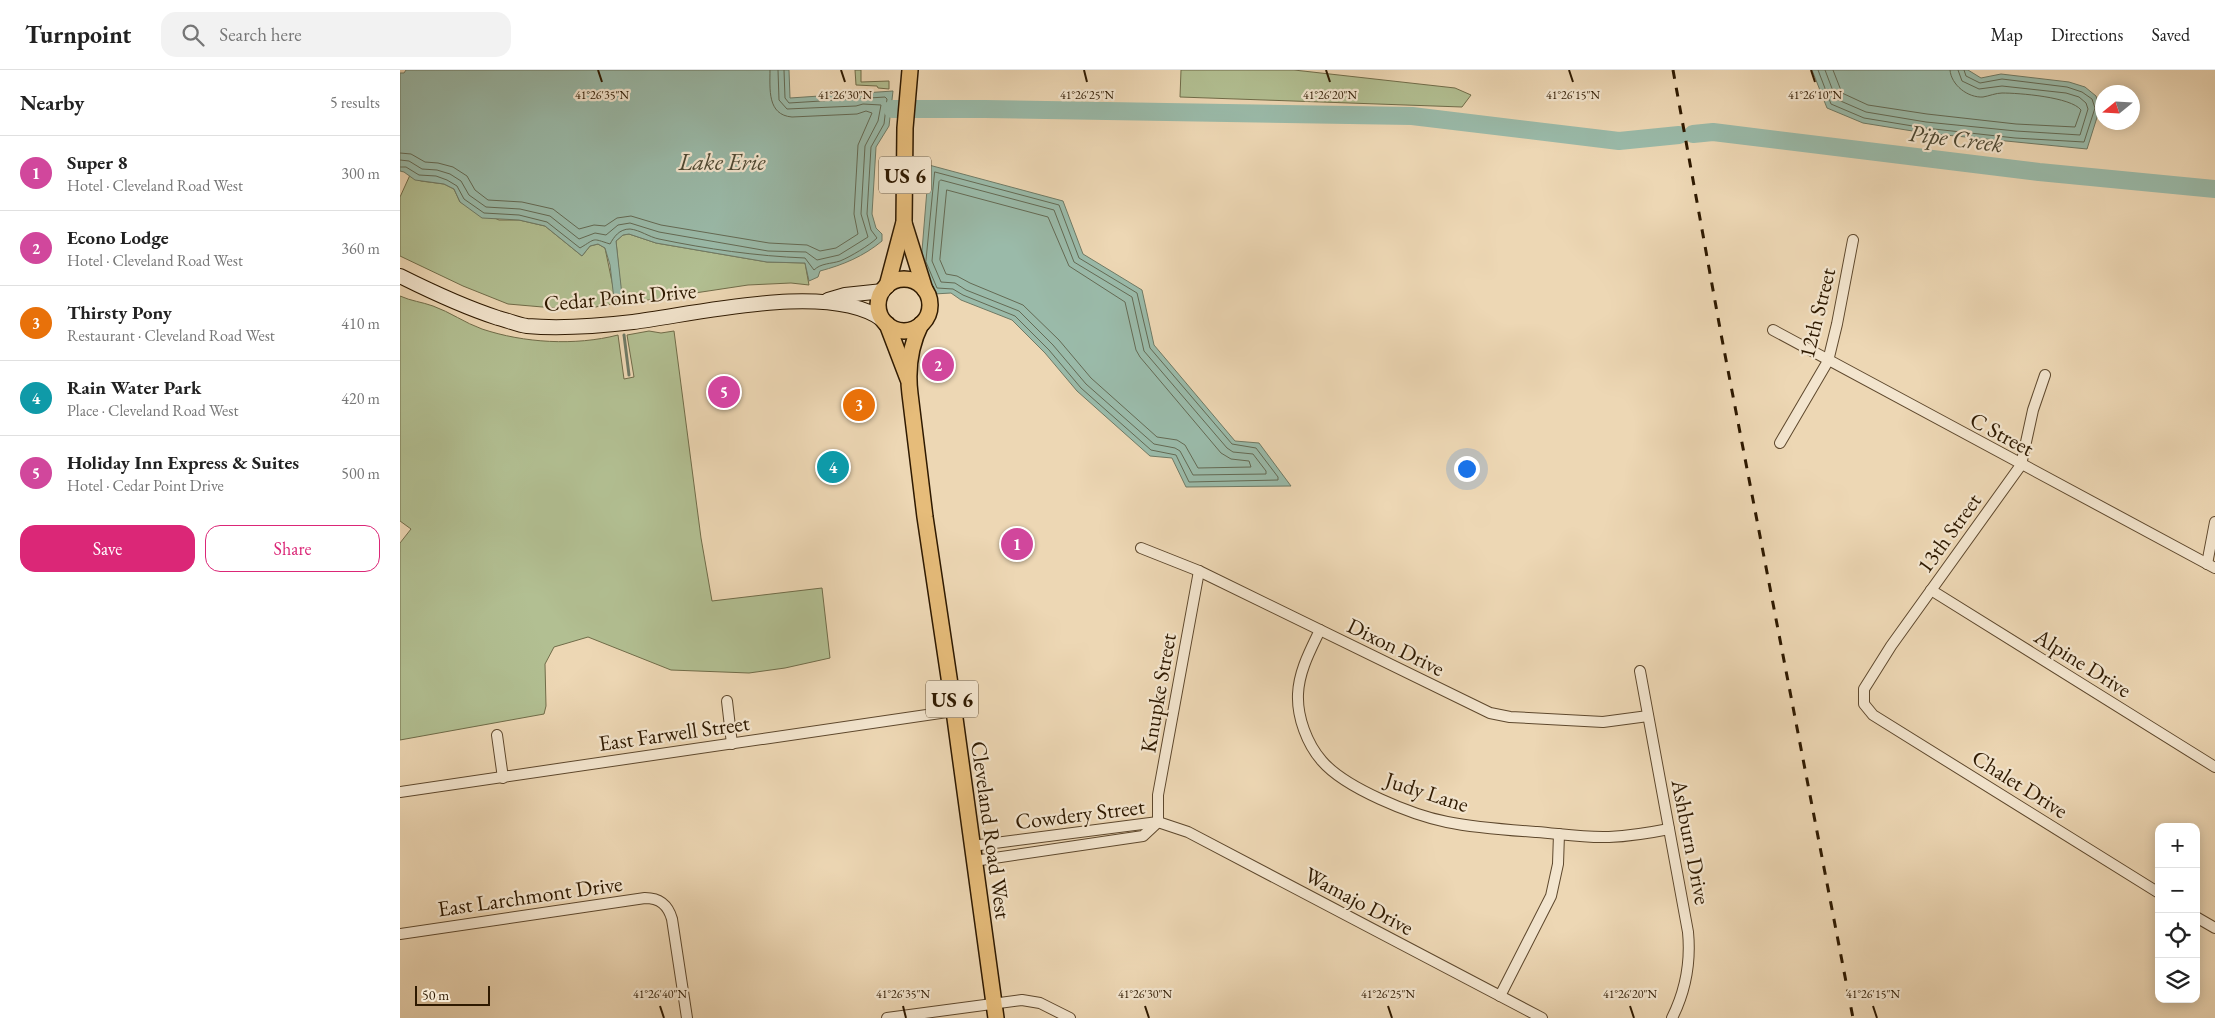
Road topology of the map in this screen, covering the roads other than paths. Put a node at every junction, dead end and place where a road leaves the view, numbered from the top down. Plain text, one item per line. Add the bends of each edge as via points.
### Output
1 (909, 73) edge
2 (904, 222) junction
3 (1853, 240) dead end
4 (400, 276) edge
5 (885, 288) junction
6 (925, 290) junction
7 (822, 301) junction
8 (885, 322) junction
9 (921, 324) junction
10 (1773, 330) dead end
11 (1828, 361) junction
12 (2045, 375) dead end
13 (908, 380) junction
14 (1780, 443) dead end
15 (2021, 466) junction
16 (2215, 522) edge
17 (1141, 548) dead end
18 (2211, 566) edge
19 (1199, 571) junction
20 (1932, 590) junction
21 (1320, 630) junction
22 (1640, 671) dead end
23 (727, 701) dead end
24 (1864, 704) joint
25 (954, 711) junction
26 (1648, 716) junction
27 (497, 735) dead end
28 (732, 744) junction
29 (2215, 767) edge
30 (503, 778) junction
31 (400, 792) edge
32 (1158, 822) junction
33 (1669, 829) junction
34 (1559, 834) junction
35 (973, 854) junction
36 (2155, 891) edge
37 (2200, 919) edge
38 (2215, 928) edge
39 (400, 934) edge
40 (1500, 996) junction
41 (994, 1002) junction
42 (687, 1018) edge
43 (887, 1018) edge
44 (996, 1018) edge
45 (1070, 1018) edge
46 (1542, 1018) edge
47 (1672, 1018) edge

1 - 2 main road, US 6
2 - 5 main road, US 6
2 - 6 main road, US 6
3 - 11 street, 12th Street
4 - 7 main road, Cedar Point Drive via 466,307 525,326 634,322 750,306
5 - 6 main road via 898,280 910,280
5 - 7 main road, Cedar Point Drive
5 - 8 main road via 878,302
6 - 9 main road via 930,308
7 - 8 main road, Cedar Point Drive via 861,308
8 - 9 main road via 904,331
8 - 13 main road, Cleveland Road West / US 6
9 - 13 main road, Cleveland Road West / US 6 via 912,344
10 - 11 street, C Street
11 - 14 street, 12th Street
11 - 15 street, C Street
12 - 15 street, 13th Street via 2033,410
13 - 25 main road, Cleveland Road West / US 6
15 - 18 street, C Street
15 - 20 street, 13th Street
16 - 18 street
17 - 19 street, Dixon Drive
19 - 21 street, Dixon Drive
19 - 32 street, Knupke Street via 1158,795
20 - 24 street, 13th Street via 1867,684
20 - 29 street, Alpine Drive
21 - 26 street, Dixon Drive via 1495,715 1603,722
21 - 34 street, Judy Lane via 1303,668 1298,702 1311,746 1329,768 1389,802 1439,820
22 - 26 street, Ashburn Drive
23 - 28 street
24 - 36 street, Chalet Drive via 1873,715
25 - 28 street, East Farwell Street
25 - 35 main road, Cleveland Road West / US 6
26 - 33 street, Ashburn Drive
27 - 30 street
28 - 30 street, East Farwell Street
30 - 31 street, East Farwell Street
32 - 35 street, Cowdery Street
32 - 35 street, Cowdery Street via 1143,836
32 - 40 street, Wamajo Drive via 1188,832
33 - 34 street, Judy Lane via 1607,837
33 - 47 street, Ashburn Drive via 1690,953 1686,982
34 - 40 street via 1558,864 1551,896
35 - 41 main road, Cleveland Road West / US 6
37 - 38 street
39 - 42 street, East Larchmont Drive via 656,899 664,904 672,919
40 - 46 street, Wamajo Drive
41 - 43 street
41 - 44 main road, Cleveland Road West / US 6
41 - 45 street via 1034,1002

